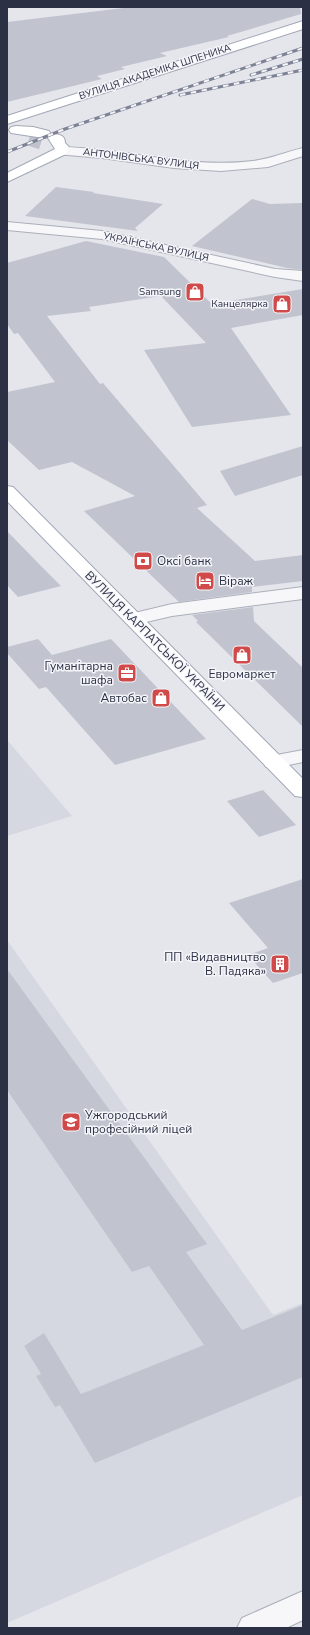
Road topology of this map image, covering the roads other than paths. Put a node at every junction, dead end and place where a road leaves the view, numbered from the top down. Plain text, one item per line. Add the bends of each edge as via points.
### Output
1 (303, 25) edge
2 (7, 120) edge
3 (12, 128) edge
4 (48, 141) junction
5 (303, 152) edge
6 (7, 178) edge
7 (7, 226) edge
8 (303, 276) edge
9 (7, 491) edge
10 (303, 593) edge
11 (133, 619) junction
12 (303, 756) edge
13 (274, 762) junction
14 (303, 791) edge
15 (303, 1605) edge
16 (253, 1628) edge

1 - 2 main road, ВУЛИЦЯ АКАДЕМІКА ШПЕНИКА
3 - 4 main road via 23,138
4 - 5 street, АНТОНІВСЬКА ВУЛИЦЯ via 94,152 179,165 222,167 269,162
4 - 6 main road
7 - 8 street, УКРАЇНСЬКА ВУЛИЦЯ via 109,236 275,273
9 - 11 main road, ВУЛИЦЯ КАРПАТСЬКОЇ УКРАЇНИ
10 - 11 street via 172,610
11 - 13 main road, ВУЛИЦЯ КАРПАТСЬКОЇ УКРАЇНИ
12 - 13 street
13 - 14 main road, ВУЛИЦЯ КАРПАТСЬКОЇ УКРАЇНИ
15 - 16 street

